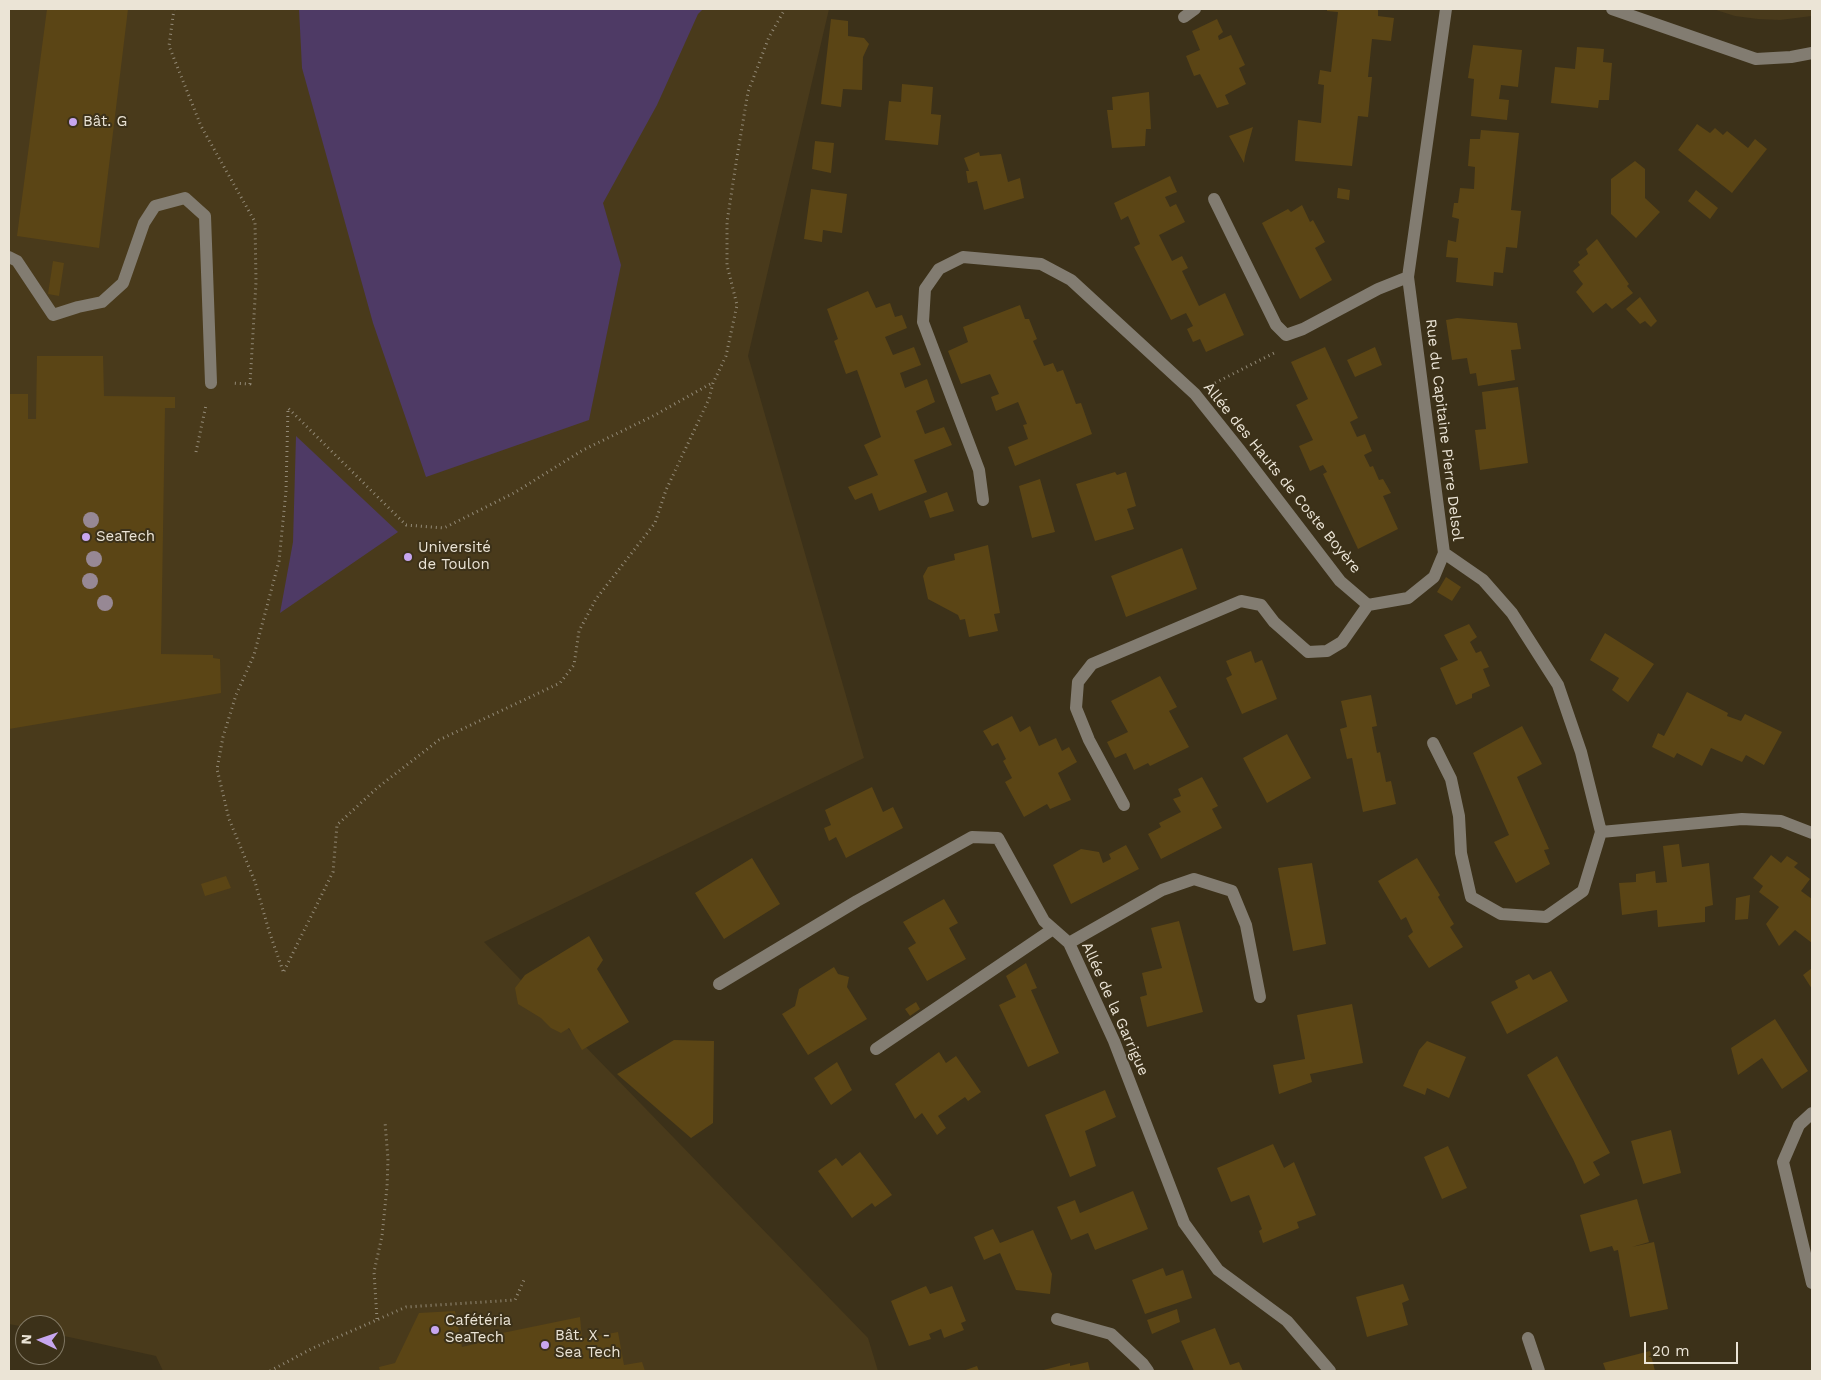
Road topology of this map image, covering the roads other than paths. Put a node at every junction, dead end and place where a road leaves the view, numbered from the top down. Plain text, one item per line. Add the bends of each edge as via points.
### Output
1 (1195, 9) edge
2 (1446, 9) edge
3 (1612, 9) edge
4 (1184, 17) dead end
5 (1812, 53) edge
6 (1214, 198) dead end
7 (13, 259) edge
8 (1408, 277) junction
9 (211, 383) dead end
10 (983, 500) dead end
11 (1444, 553) junction
12 (1368, 606) junction
13 (1433, 743) dead end
14 (1124, 805) dead end
15 (1601, 832) junction
16 (1812, 833) edge
17 (1053, 929) junction
18 (1069, 944) junction
19 (719, 984) dead end
20 (1260, 997) dead end
21 (876, 1049) dead end
22 (1812, 1113) edge
23 (1812, 1283) edge
24 (1057, 1319) dead end
25 (1528, 1338) dead end
26 (1148, 1371) edge
27 (1330, 1371) edge
28 (1539, 1371) edge

1 - 4 street
2 - 8 street, Rue du Capitaine Pierre Delsol
3 - 5 street via 1756,59
6 - 8 street via 1276,325 1286,334 1303,329 1378,289
7 - 9 street via 53,315 102,302 123,283 144,223 155,206 185,198 205,216
8 - 11 street, Rue du Capitaine Pierre Delsol
10 - 12 street, Allée des Hauts de Coste Boyère via 979,470 923,322 925,289 939,269 963,257 1041,264 1071,280 1195,394 1340,581
11 - 12 street via 1434,577 1408,598
11 - 15 street, Rue du Capitaine Pierre Delsol via 1483,580 1512,613 1558,685 1581,752
12 - 14 street via 1342,642 1327,651 1308,652 1274,622 1261,605 1241,601 1092,664 1078,682 1076,708 1089,740
13 - 15 street via 1452,778 1459,816 1460,853 1471,897 1502,914 1546,917 1583,891
15 - 16 street via 1742,819 1781,821
17 - 18 street, Allée de la Garrigue
17 - 19 street, Allée de la Garrigue via 1044,921 998,838 972,837
17 - 21 street
18 - 20 street via 1162,890 1194,879 1232,891 1246,925
18 - 27 street, Allée de la Garrigue via 1114,1041 1184,1223 1218,1270 1287,1321
22 - 23 street via 1799,1125 1783,1162
24 - 26 street via 1111,1334
25 - 28 street

